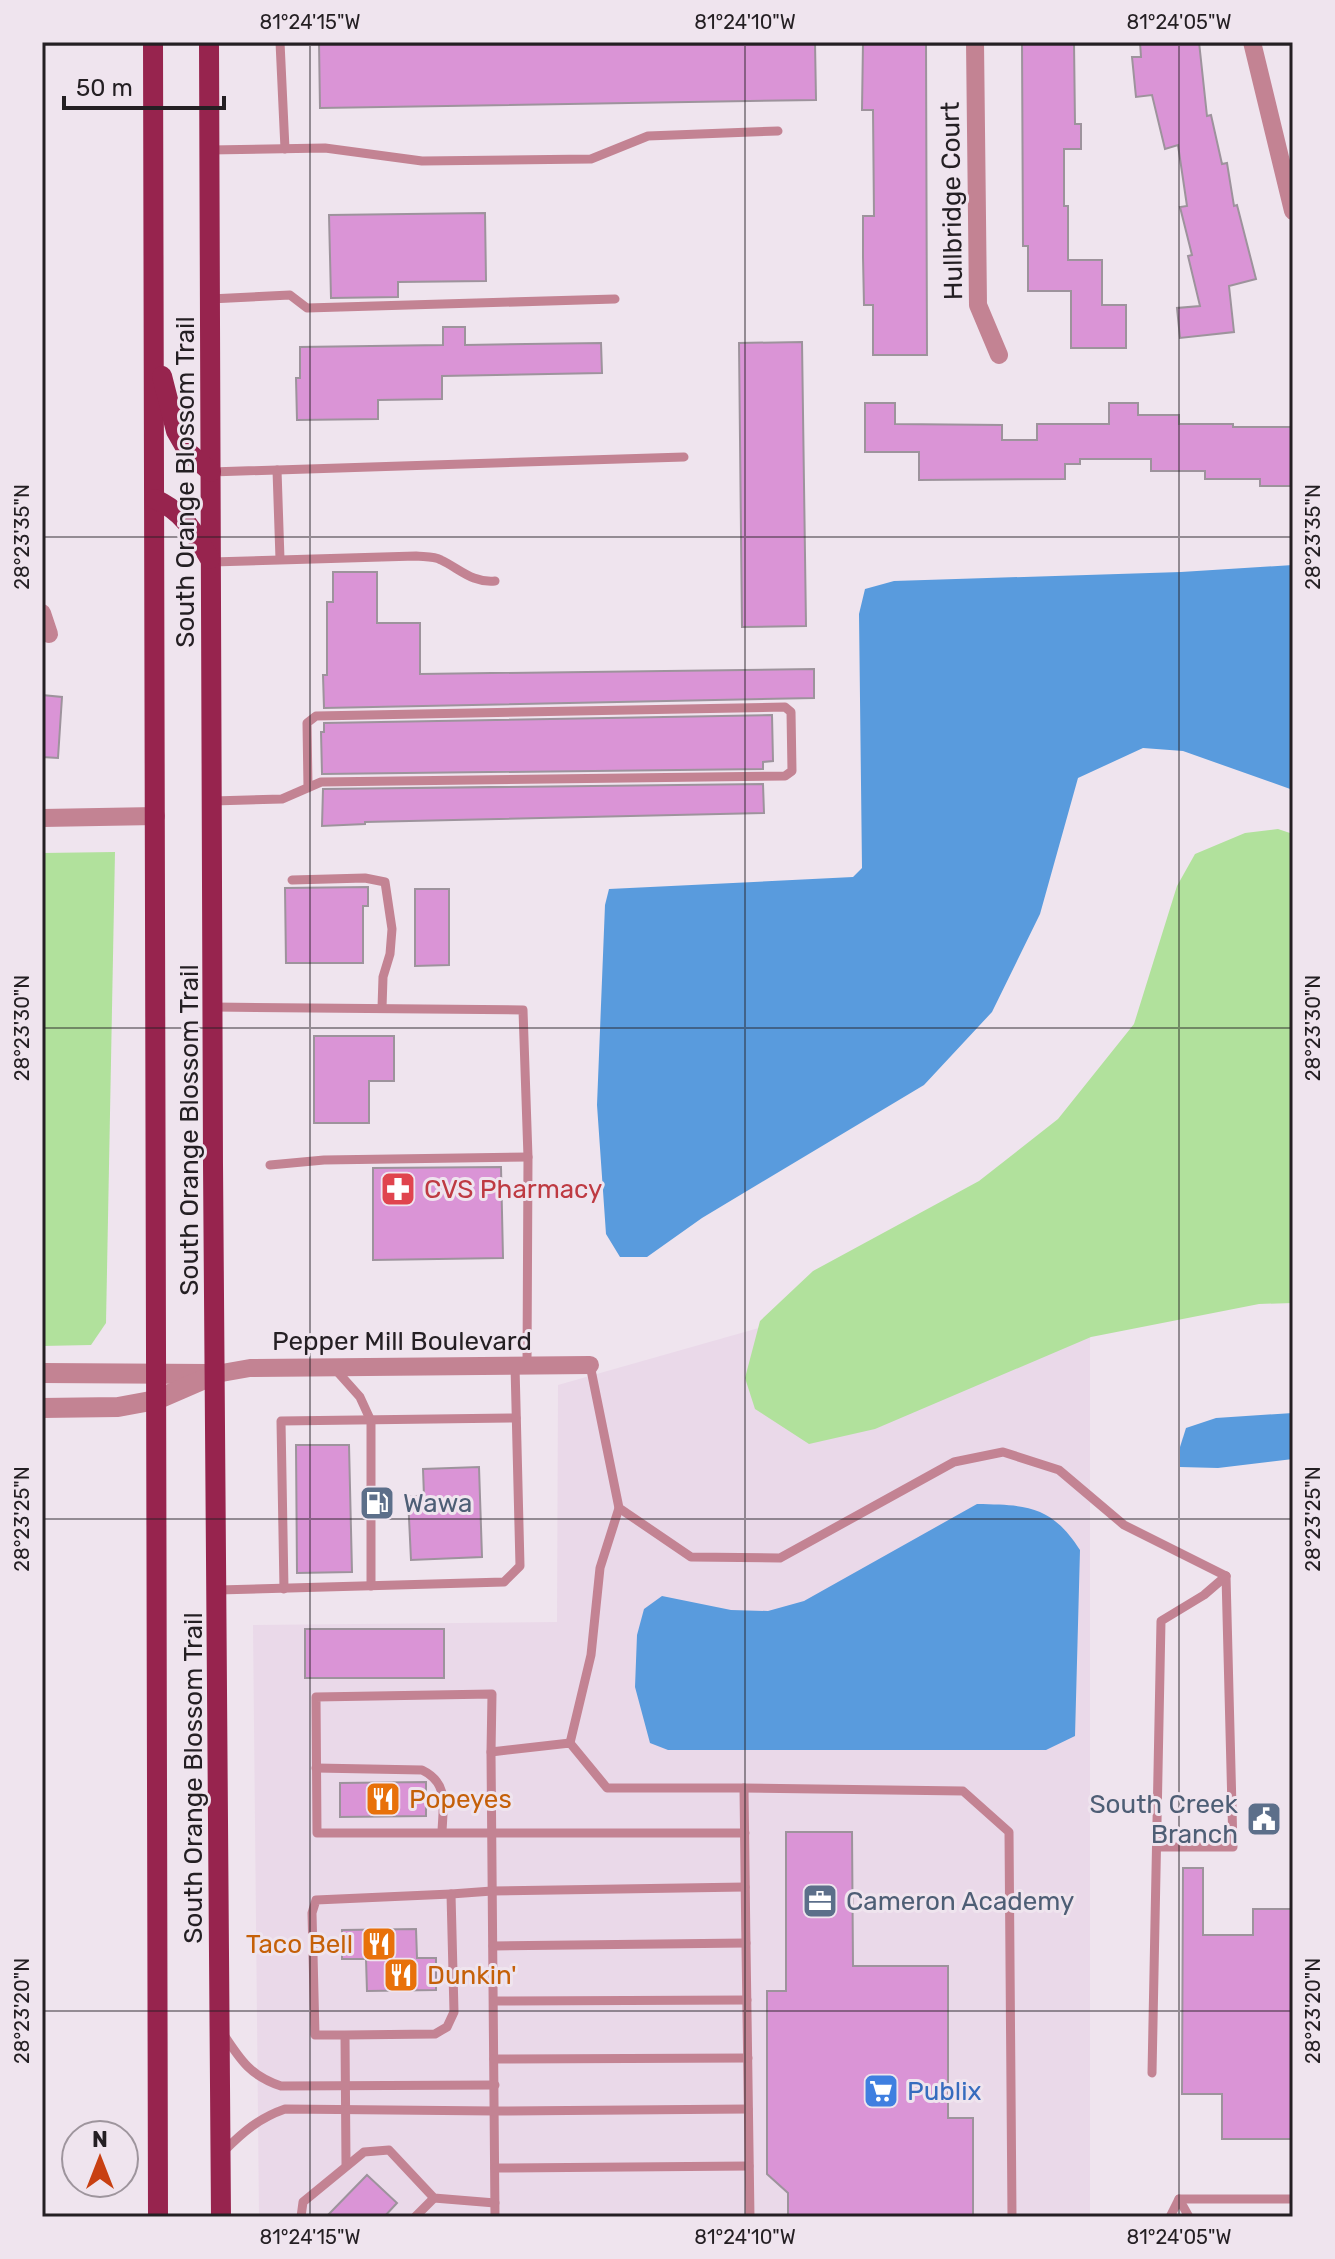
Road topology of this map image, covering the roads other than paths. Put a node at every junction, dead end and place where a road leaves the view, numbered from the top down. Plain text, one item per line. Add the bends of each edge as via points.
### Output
1 (153, 42) edge
2 (209, 42) edge
3 (280, 42) edge
4 (975, 42) edge
5 (1252, 42) edge
6 (778, 131) dead end
7 (285, 149) junction
8 (210, 150) junction
9 (1293, 211) edge
10 (210, 299) junction
11 (615, 299) dead end
12 (154, 345) junction
13 (999, 355) dead end
14 (684, 457) dead end
15 (277, 470) junction
16 (211, 472) junction
17 (155, 499) junction
18 (280, 559) junction
19 (212, 562) junction
20 (495, 581) dead end
21 (42, 613) edge
22 (49, 634) dead end
23 (308, 788) junction
24 (213, 801) junction
25 (156, 816) junction
26 (42, 818) edge
27 (292, 880) dead end
28 (214, 1007) junction
29 (382, 1008) junction
30 (528, 1157) junction
31 (270, 1165) dead end
32 (590, 1365) joint
33 (521, 1366) junction
34 (333, 1367) junction
35 (42, 1373) edge
36 (156, 1373) junction
37 (216, 1374) junction
38 (156, 1400) junction
39 (42, 1408) edge
40 (516, 1418) junction
41 (371, 1421) junction
42 (619, 1508) junction
43 (1226, 1576) junction
44 (371, 1586) junction
45 (284, 1589) junction
46 (218, 1590) junction
47 (570, 1743) junction
48 (491, 1752) junction
49 (316, 1768) junction
50 (744, 1788) junction
51 (492, 1831) junction
52 (442, 1832) junction
53 (745, 1833) junction
54 (1157, 1847) junction
55 (745, 1887) junction
56 (492, 1891) junction
57 (451, 1894) junction
58 (746, 1943) junction
59 (493, 1946) junction
60 (747, 2000) junction
61 (494, 2001) junction
62 (221, 2031) junction
63 (345, 2035) junction
64 (748, 2058) junction
65 (494, 2059) junction
66 (1152, 2073) dead end
67 (345, 2085) junction
68 (495, 2085) junction
69 (748, 2109) junction
70 (345, 2110) junction
71 (495, 2111) junction
72 (221, 2154) junction
73 (346, 2164) junction
74 (749, 2166) junction
75 (495, 2168) junction
76 (434, 2198) junction
77 (1179, 2199) junction
78 (1293, 2199) edge
79 (495, 2203) junction
80 (158, 2217) edge
81 (221, 2217) edge
82 (301, 2217) edge
83 (415, 2217) edge
84 (495, 2217) edge
85 (750, 2217) edge
86 (1012, 2217) edge
87 (1170, 2217) edge
88 (1189, 2217) edge

1 - 12 main road, South Orange Blossom Trail
2 - 8 main road, South Orange Blossom Trail
3 - 7 lane
4 - 13 street, Hullbridge Court via 978,305
5 - 9 street
6 - 7 lane via 648,136 591,159 422,161 325,148
7 - 8 lane
8 - 10 main road, South Orange Blossom Trail
10 - 11 lane via 290,295 307,308
10 - 16 main road, South Orange Blossom Trail
12 - 16 main road via 176,431 188,452
12 - 17 main road, South Orange Blossom Trail
14 - 15 lane
15 - 16 lane
15 - 18 lane
16 - 19 main road, South Orange Blossom Trail
17 - 19 main road via 174,508
17 - 25 main road, South Orange Blossom Trail
18 - 19 lane
18 - 20 lane via 416,556 440,559 460,574
19 - 24 main road, South Orange Blossom Trail
21 - 22 street
23 - 23 lane via 321,782 785,776 792,771 791,712 785,707 316,716 307,723
23 - 24 lane via 282,799
24 - 28 main road, South Orange Blossom Trail
25 - 26 street
25 - 36 main road, South Orange Blossom Trail
27 - 29 lane via 385,882 392,929
28 - 29 lane
28 - 37 main road, South Orange Blossom Trail
29 - 30 lane via 523,1010
30 - 31 lane
30 - 33 lane
32 - 33 street, Pepper Mill Boulevard
32 - 42 lane
33 - 34 street, Pepper Mill Boulevard
33 - 40 lane
34 - 37 street, Pepper Mill Boulevard
34 - 41 lane via 360,1397
35 - 36 street, Pepper Mill Boulevard
36 - 37 street, Pepper Mill Boulevard
36 - 38 main road, South Orange Blossom Trail
37 - 38 street, Pepper Mill Boulevard
37 - 46 main road, South Orange Blossom Trail
38 - 39 street, Pepper Mill Boulevard via 118,1407
38 - 80 main road, South Orange Blossom Trail
40 - 41 lane
40 - 44 lane via 520,1566 513,1575 504,1582
41 - 44 lane
41 - 45 lane via 281,1421
42 - 43 lane via 691,1557 780,1558 954,1462 1003,1452 1059,1470 1124,1525
42 - 47 lane via 600,1568 591,1655
43 - 54 lane via 1161,1621
43 - 54 lane via 1233,1847
44 - 45 lane
45 - 46 lane
46 - 62 main road, South Orange Blossom Trail
47 - 48 lane
47 - 50 lane via 607,1788
48 - 49 lane via 492,1694 316,1697
48 - 51 lane
49 - 52 lane via 422,1770 435,1776 441,1789
49 - 52 lane via 317,1833
50 - 53 lane
50 - 86 lane via 963,1791 1009,1832
51 - 52 lane
51 - 53 lane
51 - 56 lane
53 - 55 lane
54 - 66 lane
55 - 56 lane
55 - 58 lane
56 - 57 lane
56 - 59 lane
57 - 63 lane via 454,2012 447,2027 435,2034
57 - 63 lane via 316,1900 315,2035
58 - 59 lane
58 - 60 lane
59 - 61 lane
60 - 61 lane
60 - 64 lane
61 - 65 lane
62 - 67 lane via 261,2080 281,2086
62 - 72 main road, South Orange Blossom Trail
63 - 67 lane
64 - 65 lane
64 - 69 lane
65 - 68 lane
67 - 68 lane
67 - 70 lane
68 - 71 lane
69 - 71 lane
69 - 74 lane
70 - 71 lane
70 - 72 lane via 285,2109 264,2116
70 - 73 lane
71 - 75 lane
72 - 81 main road, South Orange Blossom Trail
73 - 76 lane via 364,2152 389,2150
73 - 82 lane via 303,2202
74 - 75 lane
74 - 85 lane
75 - 79 lane
76 - 79 lane
76 - 83 lane
77 - 78 lane
77 - 87 lane
77 - 88 lane
79 - 84 lane

